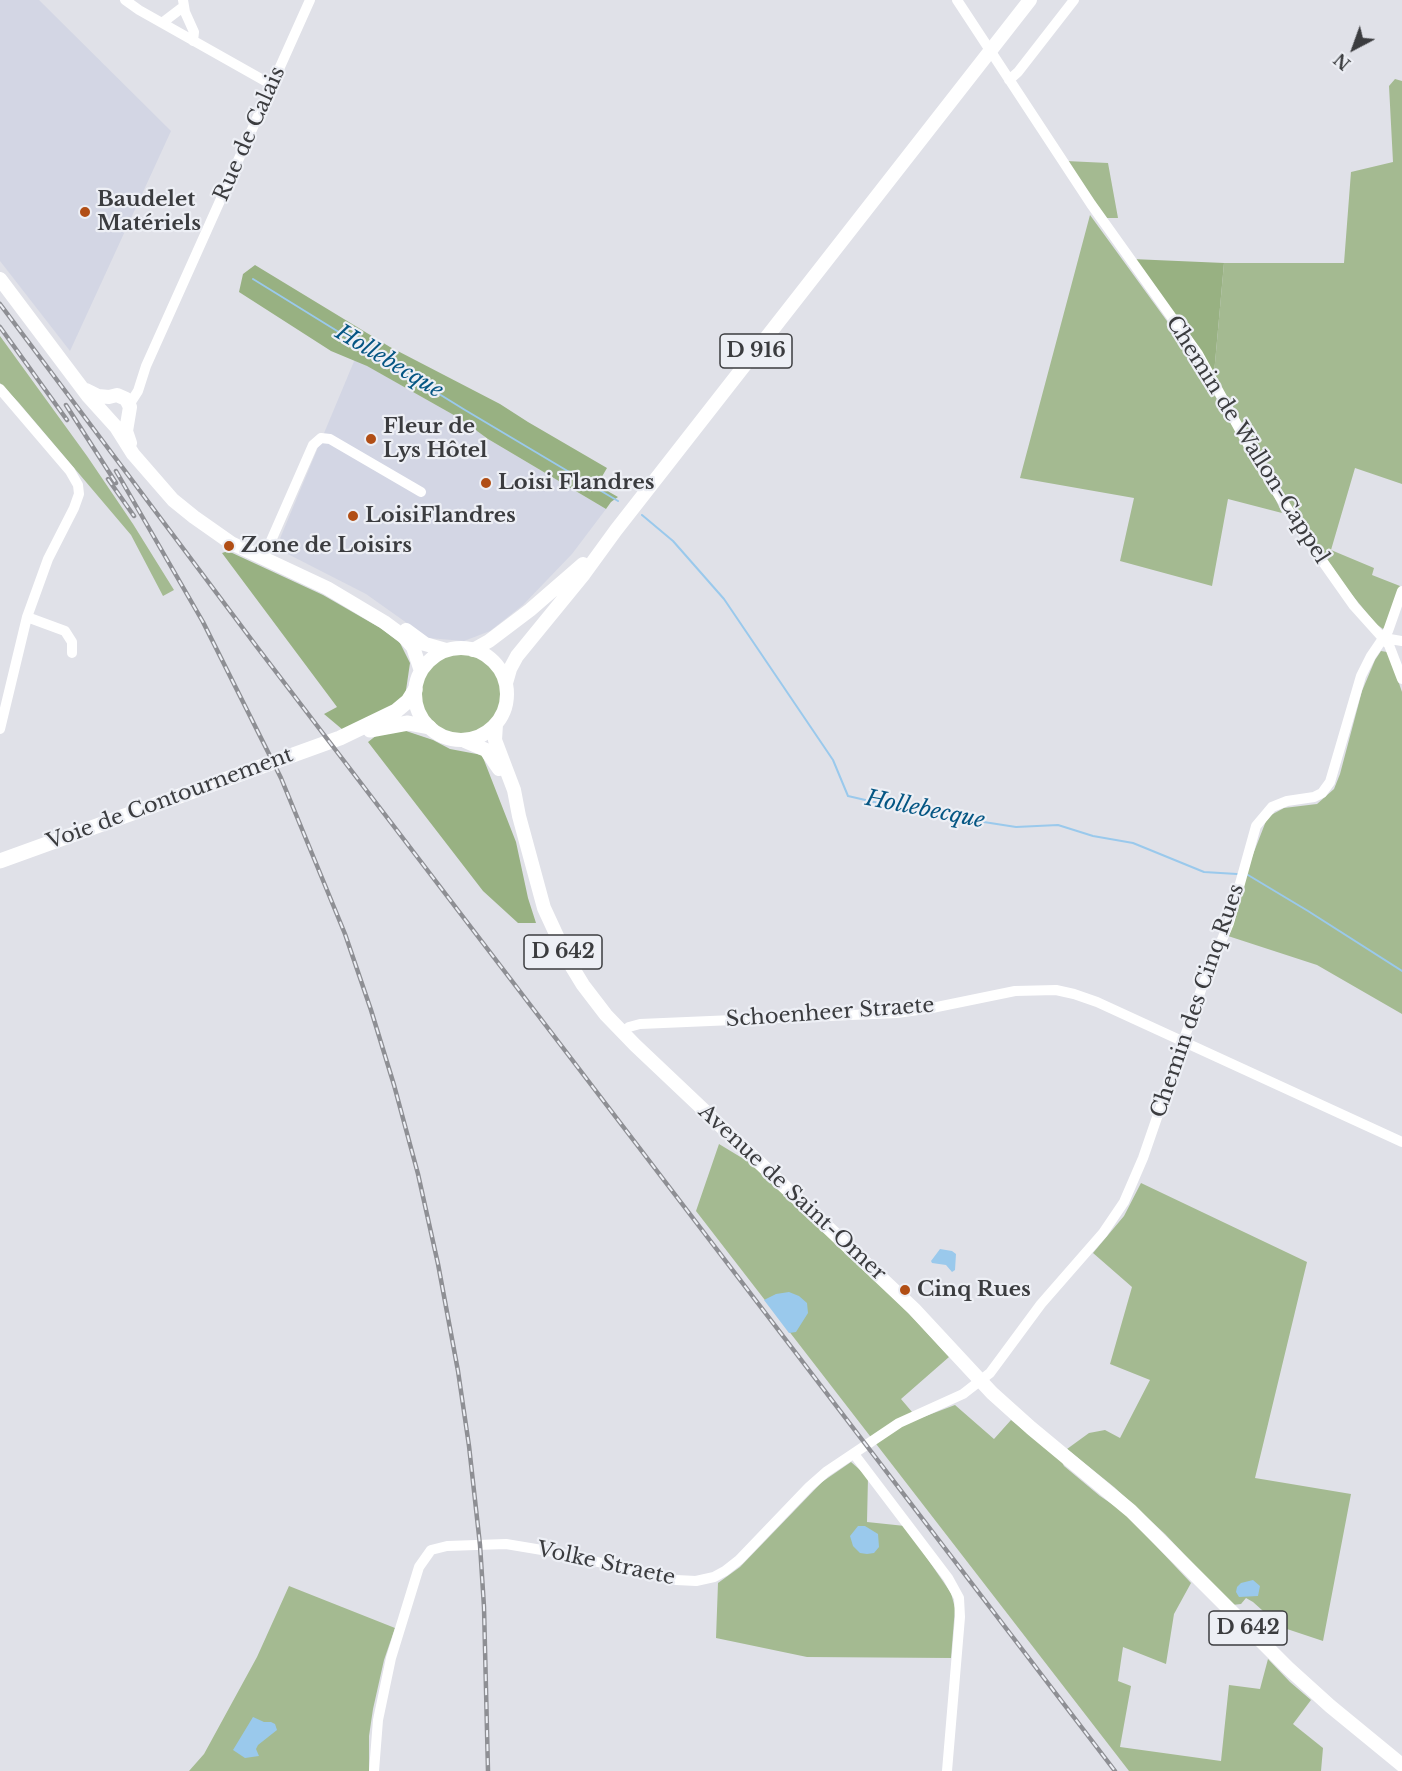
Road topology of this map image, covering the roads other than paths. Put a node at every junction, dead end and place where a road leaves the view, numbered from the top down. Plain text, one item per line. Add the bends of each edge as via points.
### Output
1 (125, 0) edge
2 (310, 0) edge
3 (957, 0) edge
4 (1030, 0) edge
5 (1074, 0) edge
6 (183, 3) edge
7 (162, 23) junction
8 (194, 41) junction
9 (990, 51) junction
10 (1009, 80) junction
11 (272, 85) junction
12 (0, 279) edge
13 (82, 387) junction
14 (0, 389) edge
15 (122, 403) junction
16 (107, 416) junction
17 (421, 492) dead end
18 (616, 530) junction
19 (264, 556) junction
20 (1402, 591) edge
21 (27, 617) junction
22 (1384, 638) junction
23 (1402, 640) edge
24 (446, 650) junction
25 (473, 650) junction
26 (72, 653) dead end
27 (421, 671) junction
28 (1402, 679) edge
29 (506, 683) junction
30 (415, 690) junction
31 (496, 724) junction
32 (429, 727) junction
33 (0, 729) edge
34 (340, 738) junction
35 (463, 740) junction
36 (519, 816) junction
37 (0, 861) edge
38 (622, 1032) junction
39 (1183, 1041) junction
40 (1402, 1142) edge
41 (981, 1382) junction
42 (854, 1454) junction
43 (1402, 1765) edge
44 (374, 1771) edge
45 (947, 1771) edge

1 - 7 street
2 - 11 street, Rue de Calais
3 - 9 street, Chemin de Wallon-Cappel
4 - 9 main road, D 916
5 - 10 street
6 - 7 street
6 - 8 street
7 - 8 street
8 - 11 street
9 - 10 street, Chemin de Wallon-Cappel
9 - 18 main road, D 916
10 - 22 street, Chemin de Wallon-Cappel via 1096,213 1198,354 1256,459 1304,535 1350,600
11 - 15 street, Rue de Calais via 138,391
12 - 13 main road
13 - 15 main road
13 - 16 main road
14 - 21 street via 70,471 78,490 76,504 51,552
15 - 16 main road via 103,404
15 - 16 main road via 118,422
15 - 19 main road via 130,444 166,485 214,524
16 - 19 main road via 150,476 178,504 216,533
17 - 19 street via 321,438 314,445
18 - 25 main road, D 916 via 552,592 495,638
18 - 29 main road, D 916 via 517,656
19 - 24 main road via 346,590 420,642
19 - 27 main road via 342,596 396,630 415,650
20 - 22 street, Chemin des Cinq Rues
21 - 26 street via 65,631 72,642
21 - 33 street
22 - 23 street
22 - 28 street, Chemin de Wallon-Cappel
22 - 39 street, Chemin des Cinq Rues via 1361,676 1327,786 1314,797 1272,807 1256,826 1231,917
24 - 25 main road
24 - 27 main road
25 - 29 main road via 493,660
27 - 30 main road
29 - 31 main road via 506,704
30 - 32 main road via 418,710
30 - 34 highway, Voie de Contournement via 396,711
31 - 35 main road via 480,736
31 - 36 main road, Avenue de Saint-Omer / D 642 via 495,740 513,784
32 - 34 highway, Voie de Contournement via 408,723
32 - 35 main road via 447,738
34 - 37 highway, Voie de Contournement
35 - 36 main road, Avenue de Saint-Omer / D 642 via 482,747 493,757
36 - 38 main road, Avenue de Saint-Omer / D 642 via 538,890 556,937 583,985
38 - 39 street, Schoenheer Straete via 646,1023 897,1012 1037,989 1092,1000
38 - 41 main road, Avenue de Saint-Omer / D 642 via 907,1303
39 - 40 street, Schoenheer Straete
39 - 41 street, Chemin des Cinq Rues via 1140,1165 1120,1209
41 - 42 street, Volke Straete via 957,1398 894,1426
41 - 43 main road, Avenue de Saint-Omer / D 642 via 1023,1422 1131,1510 1288,1668
42 - 44 street, Volke Straete via 817,1479 730,1568 702,1580 669,1579 512,1545 447,1546 431,1550 419,1567 392,1658 378,1720
42 - 45 street via 959,1598

